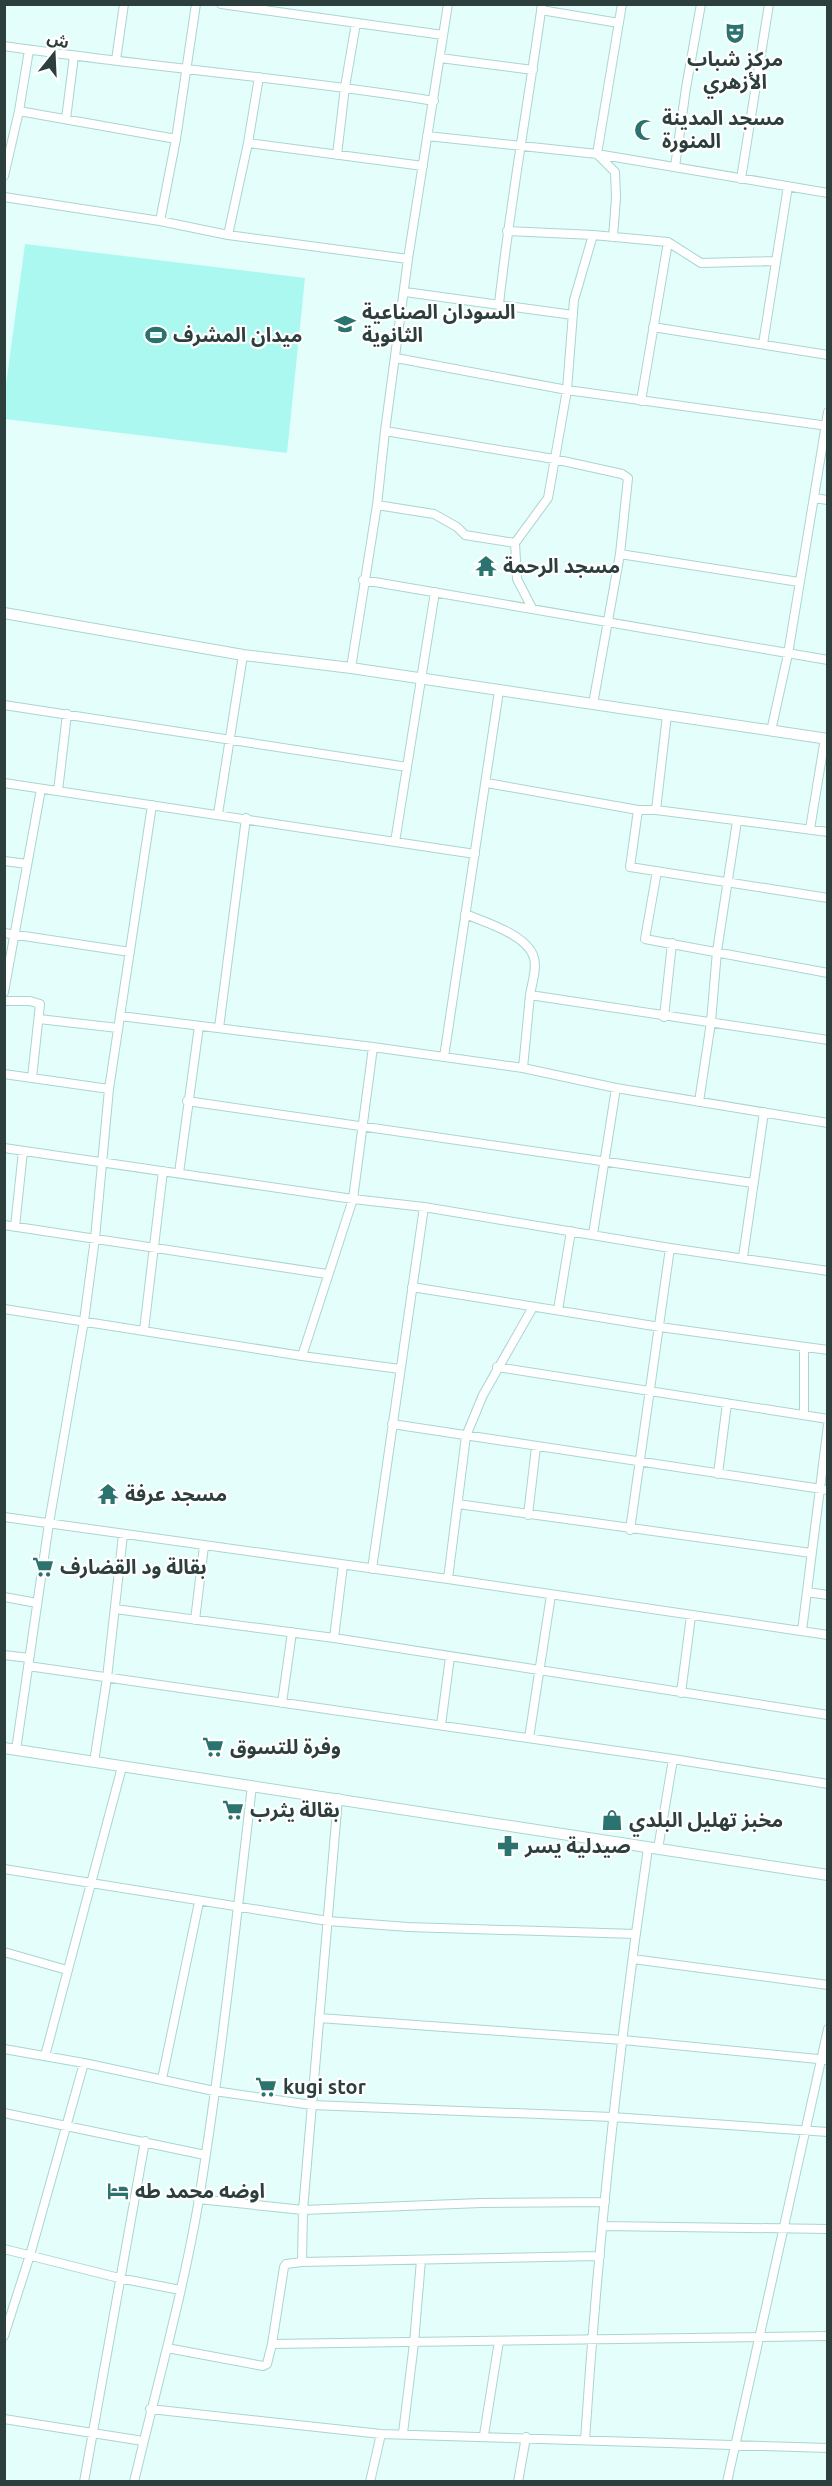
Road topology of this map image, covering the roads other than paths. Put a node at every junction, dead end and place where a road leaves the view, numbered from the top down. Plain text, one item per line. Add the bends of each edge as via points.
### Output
1 (124, 4) edge
2 (196, 4) edge
3 (221, 4) edge
4 (288, 4) edge
5 (448, 4) edge
6 (622, 4) edge
7 (701, 4) edge
8 (769, 4) edge
9 (541, 7) edge
10 (287, 14) junction
11 (618, 22) junction
12 (356, 23) junction
13 (443, 35) junction
14 (4, 46) edge
15 (29, 50) junction
16 (74, 56) junction
17 (440, 58) junction
18 (116, 60) junction
19 (187, 68) junction
20 (533, 70) junction
21 (259, 77) junction
22 (345, 87) junction
23 (434, 102) junction
24 (19, 111) junction
25 (66, 119) junction
26 (428, 136) junction
27 (176, 139) junction
28 (248, 143) junction
29 (522, 146) junction
30 (338, 154) junction
31 (597, 154) junction
32 (423, 166) junction
33 (675, 167) junction
34 (4, 176) edge
35 (741, 178) junction
36 (788, 186) junction
37 (828, 193) edge
38 (4, 197) edge
39 (160, 221) junction
40 (507, 231) junction
41 (228, 235) junction
42 (593, 235) junction
43 (613, 237) junction
44 (668, 242) junction
45 (408, 259) junction
46 (776, 261) junction
47 (405, 292) junction
48 (499, 304) junction
49 (573, 315) junction
50 (653, 327) junction
51 (763, 344) junction
52 (828, 354) edge
53 (396, 358) junction
54 (567, 390) junction
55 (641, 401) junction
56 (828, 412) edge
57 (827, 425) edge
58 (385, 431) junction
59 (554, 459) junction
60 (814, 498) junction
61 (828, 500) edge
62 (377, 505) junction
63 (515, 543) junction
64 (620, 554) junction
65 (363, 580) junction
66 (799, 582) junction
67 (435, 592) junction
68 (532, 608) junction
69 (4, 613) edge
70 (606, 622) junction
71 (788, 654) junction
72 (243, 655) junction
73 (828, 660) edge
74 (351, 668) junction
75 (422, 678) junction
76 (499, 691) junction
77 (593, 704) junction
78 (4, 705) edge
79 (67, 714) junction
80 (667, 715) junction
81 (771, 731) junction
82 (826, 738) edge
83 (229, 740) junction
84 (407, 767) junction
85 (4, 783) edge
86 (487, 783) junction
87 (41, 789) junction
88 (58, 791) junction
89 (152, 805) junction
90 (638, 810) junction
91 (656, 810) junction
92 (218, 814) junction
93 (246, 818) junction
94 (737, 821) junction
95 (810, 829) junction
96 (828, 832) edge
97 (395, 842) junction
98 (475, 854) junction
99 (4, 861) edge
100 (27, 864) junction
101 (657, 871) junction
102 (727, 884) junction
103 (828, 898) edge
104 (465, 914) junction
105 (4, 933) edge
106 (16, 935) junction
107 (672, 943) junction
108 (717, 951) junction
109 (130, 952) junction
110 (828, 973) edge
111 (4, 992) edge
112 (530, 995) junction
113 (4, 1001) edge
114 (120, 1016) junction
115 (664, 1017) junction
116 (39, 1019) junction
117 (711, 1022) junction
118 (199, 1026) junction
119 (118, 1028) junction
120 (219, 1028) junction
121 (828, 1041) edge
122 (373, 1047) junction
123 (444, 1057) junction
124 (523, 1068) junction
125 (4, 1074) edge
126 (32, 1078) junction
127 (616, 1088) junction
128 (109, 1089) junction
129 (187, 1101) junction
130 (699, 1102) junction
131 (764, 1113) junction
132 (828, 1123) edge
133 (364, 1125) junction
134 (4, 1148) edge
135 (24, 1151) junction
136 (603, 1160) junction
137 (103, 1162) junction
138 (164, 1171) junction
139 (179, 1173) junction
140 (753, 1183) junction
141 (353, 1199) junction
142 (424, 1207) junction
143 (4, 1226) edge
144 (15, 1227) junction
145 (571, 1231) junction
146 (592, 1234) junction
147 (95, 1238) junction
148 (154, 1247) junction
149 (670, 1248) junction
150 (742, 1257) junction
151 (828, 1270) edge
152 (327, 1275) junction
153 (412, 1287) junction
154 (532, 1307) junction
155 (4, 1309) edge
156 (558, 1310) junction
157 (84, 1321) junction
158 (660, 1327) junction
159 (144, 1330) junction
160 (804, 1347) junction
161 (828, 1350) edge
162 (302, 1356) junction
163 (498, 1367) junction
164 (400, 1369) junction
165 (649, 1391) junction
166 (727, 1403) junction
167 (804, 1415) junction
168 (828, 1419) edge
169 (392, 1424) junction
170 (828, 1425) edge
171 (466, 1436) junction
172 (536, 1448) junction
173 (639, 1462) junction
174 (718, 1474) junction
175 (823, 1489) edge
176 (458, 1504) junction
177 (528, 1515) junction
178 (4, 1517) edge
179 (50, 1523) junction
180 (630, 1530) junction
181 (123, 1535) junction
182 (204, 1546) junction
183 (811, 1553) junction
184 (343, 1565) junction
185 (372, 1569) junction
186 (448, 1579) junction
187 (807, 1592) junction
188 (551, 1595) junction
189 (828, 1595) edge
190 (4, 1597) edge
191 (37, 1603) junction
192 (115, 1609) junction
193 (692, 1616) junction
194 (195, 1620) junction
195 (802, 1631) junction
196 (292, 1632) junction
197 (828, 1635) edge
198 (334, 1638) junction
199 (4, 1654) edge
200 (450, 1657) junction
201 (28, 1662) junction
202 (539, 1671) junction
203 (107, 1678) junction
204 (681, 1693) junction
205 (282, 1703) junction
206 (828, 1714) edge
207 (441, 1725) junction
208 (529, 1738) junction
209 (4, 1748) edge
210 (16, 1750) junction
211 (673, 1759) junction
212 (94, 1762) junction
213 (122, 1767) junction
214 (828, 1784) edge
215 (252, 1786) junction
216 (338, 1798) junction
217 (653, 1848) junction
218 (4, 1869) edge
219 (828, 1875) edge
220 (91, 1883) junction
221 (199, 1902) junction
222 (238, 1907) junction
223 (328, 1921) junction
224 (636, 1934) junction
225 (4, 1952) edge
226 (633, 1959) junction
227 (68, 1970) junction
228 (828, 1985) edge
229 (319, 2018) junction
230 (828, 2029) edge
231 (622, 2040) junction
232 (4, 2049) edge
233 (45, 2056) junction
234 (824, 2060) edge
235 (84, 2063) junction
236 (162, 2079) junction
237 (214, 2091) junction
238 (312, 2105) junction
239 (4, 2113) edge
240 (612, 2117) junction
241 (66, 2125) junction
242 (806, 2130) junction
243 (828, 2132) edge
244 (145, 2141) junction
245 (205, 2155) junction
246 (198, 2199) junction
247 (605, 2202) junction
248 (303, 2210) junction
249 (603, 2226) junction
250 (783, 2229) junction
251 (828, 2229) edge
252 (4, 2248) edge
253 (30, 2255) junction
254 (600, 2256) junction
255 (421, 2260) junction
256 (302, 2262) junction
257 (119, 2278) junction
258 (180, 2290) junction
259 (4, 2336) edge
260 (828, 2336) edge
261 (591, 2338) junction
262 (761, 2338) junction
263 (499, 2341) junction
264 (414, 2343) junction
265 (272, 2344) junction
266 (167, 2348) junction
267 (150, 2409) junction
268 (4, 2419) edge
269 (93, 2432) junction
270 (402, 2433) junction
271 (381, 2434) junction
272 (484, 2435) junction
273 (526, 2437) junction
274 (143, 2440) junction
275 (585, 2440) junction
276 (735, 2444) junction
277 (828, 2448) edge
278 (84, 2481) edge
279 (134, 2481) edge
280 (370, 2481) edge
281 (518, 2481) edge
282 (727, 2481) edge

1 - 18 street
2 - 19 street
3 - 10 street
4 - 10 street
5 - 13 street
6 - 11 street
7 - 33 street
8 - 35 street
9 - 11 street
9 - 20 street
10 - 12 street
11 - 31 street
12 - 13 street
12 - 22 street
13 - 17 street
14 - 15 street
15 - 16 street
15 - 24 street
16 - 18 street
16 - 25 street
17 - 20 street
17 - 23 street
18 - 19 street
19 - 21 street
19 - 27 street
20 - 29 street
21 - 22 street
21 - 28 street
22 - 23 street
22 - 30 street
23 - 26 street
24 - 25 street
24 - 34 street
25 - 27 street
26 - 29 street
26 - 32 street
27 - 39 street
28 - 30 street
28 - 41 street
29 - 31 street
29 - 40 street
30 - 32 street
31 - 33 street
31 - 43 street via 615,172
32 - 45 street
33 - 35 street
35 - 36 street
36 - 37 street
36 - 46 street
38 - 39 street
39 - 41 street
40 - 42 street
40 - 48 street
41 - 45 street
42 - 43 street
42 - 49 street
43 - 44 street
44 - 46 street via 701,263
44 - 50 street
45 - 47 street
46 - 51 street
47 - 48 street
47 - 53 street
48 - 49 street
49 - 54 street
50 - 51 street
50 - 55 street
51 - 52 street
53 - 54 street
53 - 58 street
54 - 55 street
54 - 59 street
55 - 57 street
56 - 57 street
57 - 60 street
58 - 59 street
58 - 62 street
59 - 63 street via 548,498
59 - 64 street via 628,478
60 - 61 street
60 - 66 street
62 - 63 street via 434,514 465,535
62 - 65 street
63 - 68 street via 517,579
64 - 66 street
64 - 70 street
65 - 67 street
65 - 74 street
66 - 71 street
67 - 68 street
67 - 75 street
68 - 70 street
69 - 72 street
70 - 71 street
70 - 77 street
71 - 73 street
71 - 81 street
72 - 74 street
72 - 83 street
74 - 75 street
75 - 76 street
75 - 84 street
76 - 77 street
76 - 86 street
77 - 80 street
78 - 79 street
79 - 83 street
79 - 88 street
80 - 81 street
80 - 91 street
81 - 82 street
82 - 95 street
83 - 84 street
83 - 92 street
84 - 97 street
85 - 87 street
86 - 90 street
86 - 98 street
87 - 88 street
87 - 100 street
88 - 89 street
89 - 92 street
89 - 109 street
90 - 91 street
90 - 101 street via 630,867
91 - 94 street
92 - 93 street
93 - 97 street
93 - 120 street
94 - 95 street
94 - 102 street
95 - 96 street
97 - 98 street
98 - 104 street
99 - 100 street
100 - 106 street
101 - 102 street
101 - 107 street via 645,939
102 - 103 street
102 - 108 street
104 - 112 street via 528,946 535,960
104 - 123 street
105 - 106 street
106 - 109 street
106 - 111 street
107 - 108 street
107 - 115 street
108 - 110 street
108 - 117 street
109 - 114 street
112 - 115 street
112 - 124 street
113 - 116 street via 40,1004
114 - 118 street
114 - 119 street
115 - 117 street
116 - 119 street
116 - 126 street
117 - 121 street
117 - 130 street
118 - 120 street
118 - 129 street
119 - 128 street
120 - 122 street
122 - 123 street
122 - 133 street
123 - 124 street
124 - 127 street
125 - 126 street
126 - 128 street
127 - 130 street
127 - 136 street
128 - 137 street
129 - 133 street
129 - 139 street
130 - 131 street
131 - 132 street
131 - 140 street
133 - 136 street
133 - 141 street
134 - 135 street
135 - 137 street
135 - 144 street
136 - 140 street
136 - 146 street
137 - 138 street
137 - 147 street
138 - 139 street
138 - 148 street
139 - 141 street
140 - 150 street
141 - 142 street
141 - 152 street
142 - 145 street
142 - 153 street
143 - 144 street
144 - 147 street
145 - 146 street
145 - 156 street
146 - 149 street
147 - 148 street
147 - 157 street
148 - 152 street
148 - 159 street
149 - 150 street
149 - 158 street
150 - 151 street
152 - 162 street
153 - 154 street
153 - 164 street
154 - 156 street
154 - 163 street
155 - 157 street
156 - 158 street
157 - 159 street
157 - 179 street
158 - 160 street
158 - 165 street
159 - 162 street
160 - 161 street
160 - 167 street
162 - 164 street
163 - 165 street
163 - 171 street
164 - 169 street
165 - 166 street
165 - 173 street
166 - 167 street
166 - 174 street
167 - 168 street
169 - 171 street
169 - 185 street
170 - 175 street
171 - 172 street
171 - 176 street
172 - 173 street
172 - 177 street
173 - 174 street
173 - 180 street
174 - 175 street
175 - 183 street
176 - 177 street
176 - 186 street
177 - 180 street
178 - 179 street
179 - 181 street
179 - 191 street
180 - 183 street
181 - 182 street
181 - 192 street
182 - 184 street
182 - 194 street
183 - 187 street
184 - 185 street
184 - 198 street
185 - 186 street
186 - 188 street
187 - 189 street
187 - 195 street
188 - 193 street
188 - 202 street
190 - 191 street
191 - 201 street
192 - 194 street
192 - 203 street
193 - 195 street
193 - 204 street
194 - 196 street
195 - 197 street
196 - 198 street
196 - 205 street
198 - 200 street
199 - 201 street
200 - 202 street
200 - 207 street
201 - 203 street
201 - 210 street
202 - 204 street
202 - 208 street
203 - 205 street
203 - 212 street
204 - 206 street
205 - 207 street
207 - 208 street
208 - 211 street
209 - 210 street
210 - 212 street
211 - 214 street
211 - 217 street
212 - 213 street
213 - 215 street
213 - 220 street
215 - 216 street
215 - 222 street
216 - 217 street
216 - 223 street
217 - 219 street
217 - 224 street
218 - 220 street
220 - 221 street
220 - 227 street
221 - 222 street
221 - 236 street
222 - 223 street
222 - 237 street
223 - 224 street
223 - 229 street
224 - 226 street
225 - 227 street
226 - 228 street
226 - 231 street
227 - 233 street
229 - 231 street
229 - 238 street
230 - 234 street
231 - 234 street
231 - 240 street
232 - 233 street
233 - 235 street
234 - 242 street
235 - 236 street
235 - 241 street
236 - 237 street
237 - 238 street
237 - 245 street
238 - 240 street
238 - 248 street
239 - 241 street
240 - 242 street
240 - 247 street
241 - 244 street
241 - 253 street
242 - 243 street
242 - 250 street
244 - 245 street
244 - 257 street
245 - 246 street
246 - 248 street
246 - 258 street
247 - 248 street
247 - 249 street
248 - 256 street
249 - 250 street
249 - 254 street
250 - 251 street
250 - 262 street
252 - 253 street
253 - 257 street
253 - 259 street
254 - 255 street
254 - 261 street
255 - 256 street
255 - 264 street
256 - 265 street via 284,2267
257 - 258 street
257 - 269 street
258 - 266 street
260 - 262 street
261 - 262 street
261 - 263 street
261 - 275 street
262 - 276 street
263 - 264 street
263 - 272 street
264 - 265 street
264 - 270 street
265 - 266 street via 269,2362 263,2366
266 - 267 street
267 - 271 street
267 - 274 street
268 - 269 street
269 - 274 street
269 - 278 street
270 - 271 street
270 - 272 street
271 - 280 street
272 - 273 street
273 - 275 street
273 - 281 street
274 - 279 street
275 - 276 street
276 - 277 street
276 - 282 street

